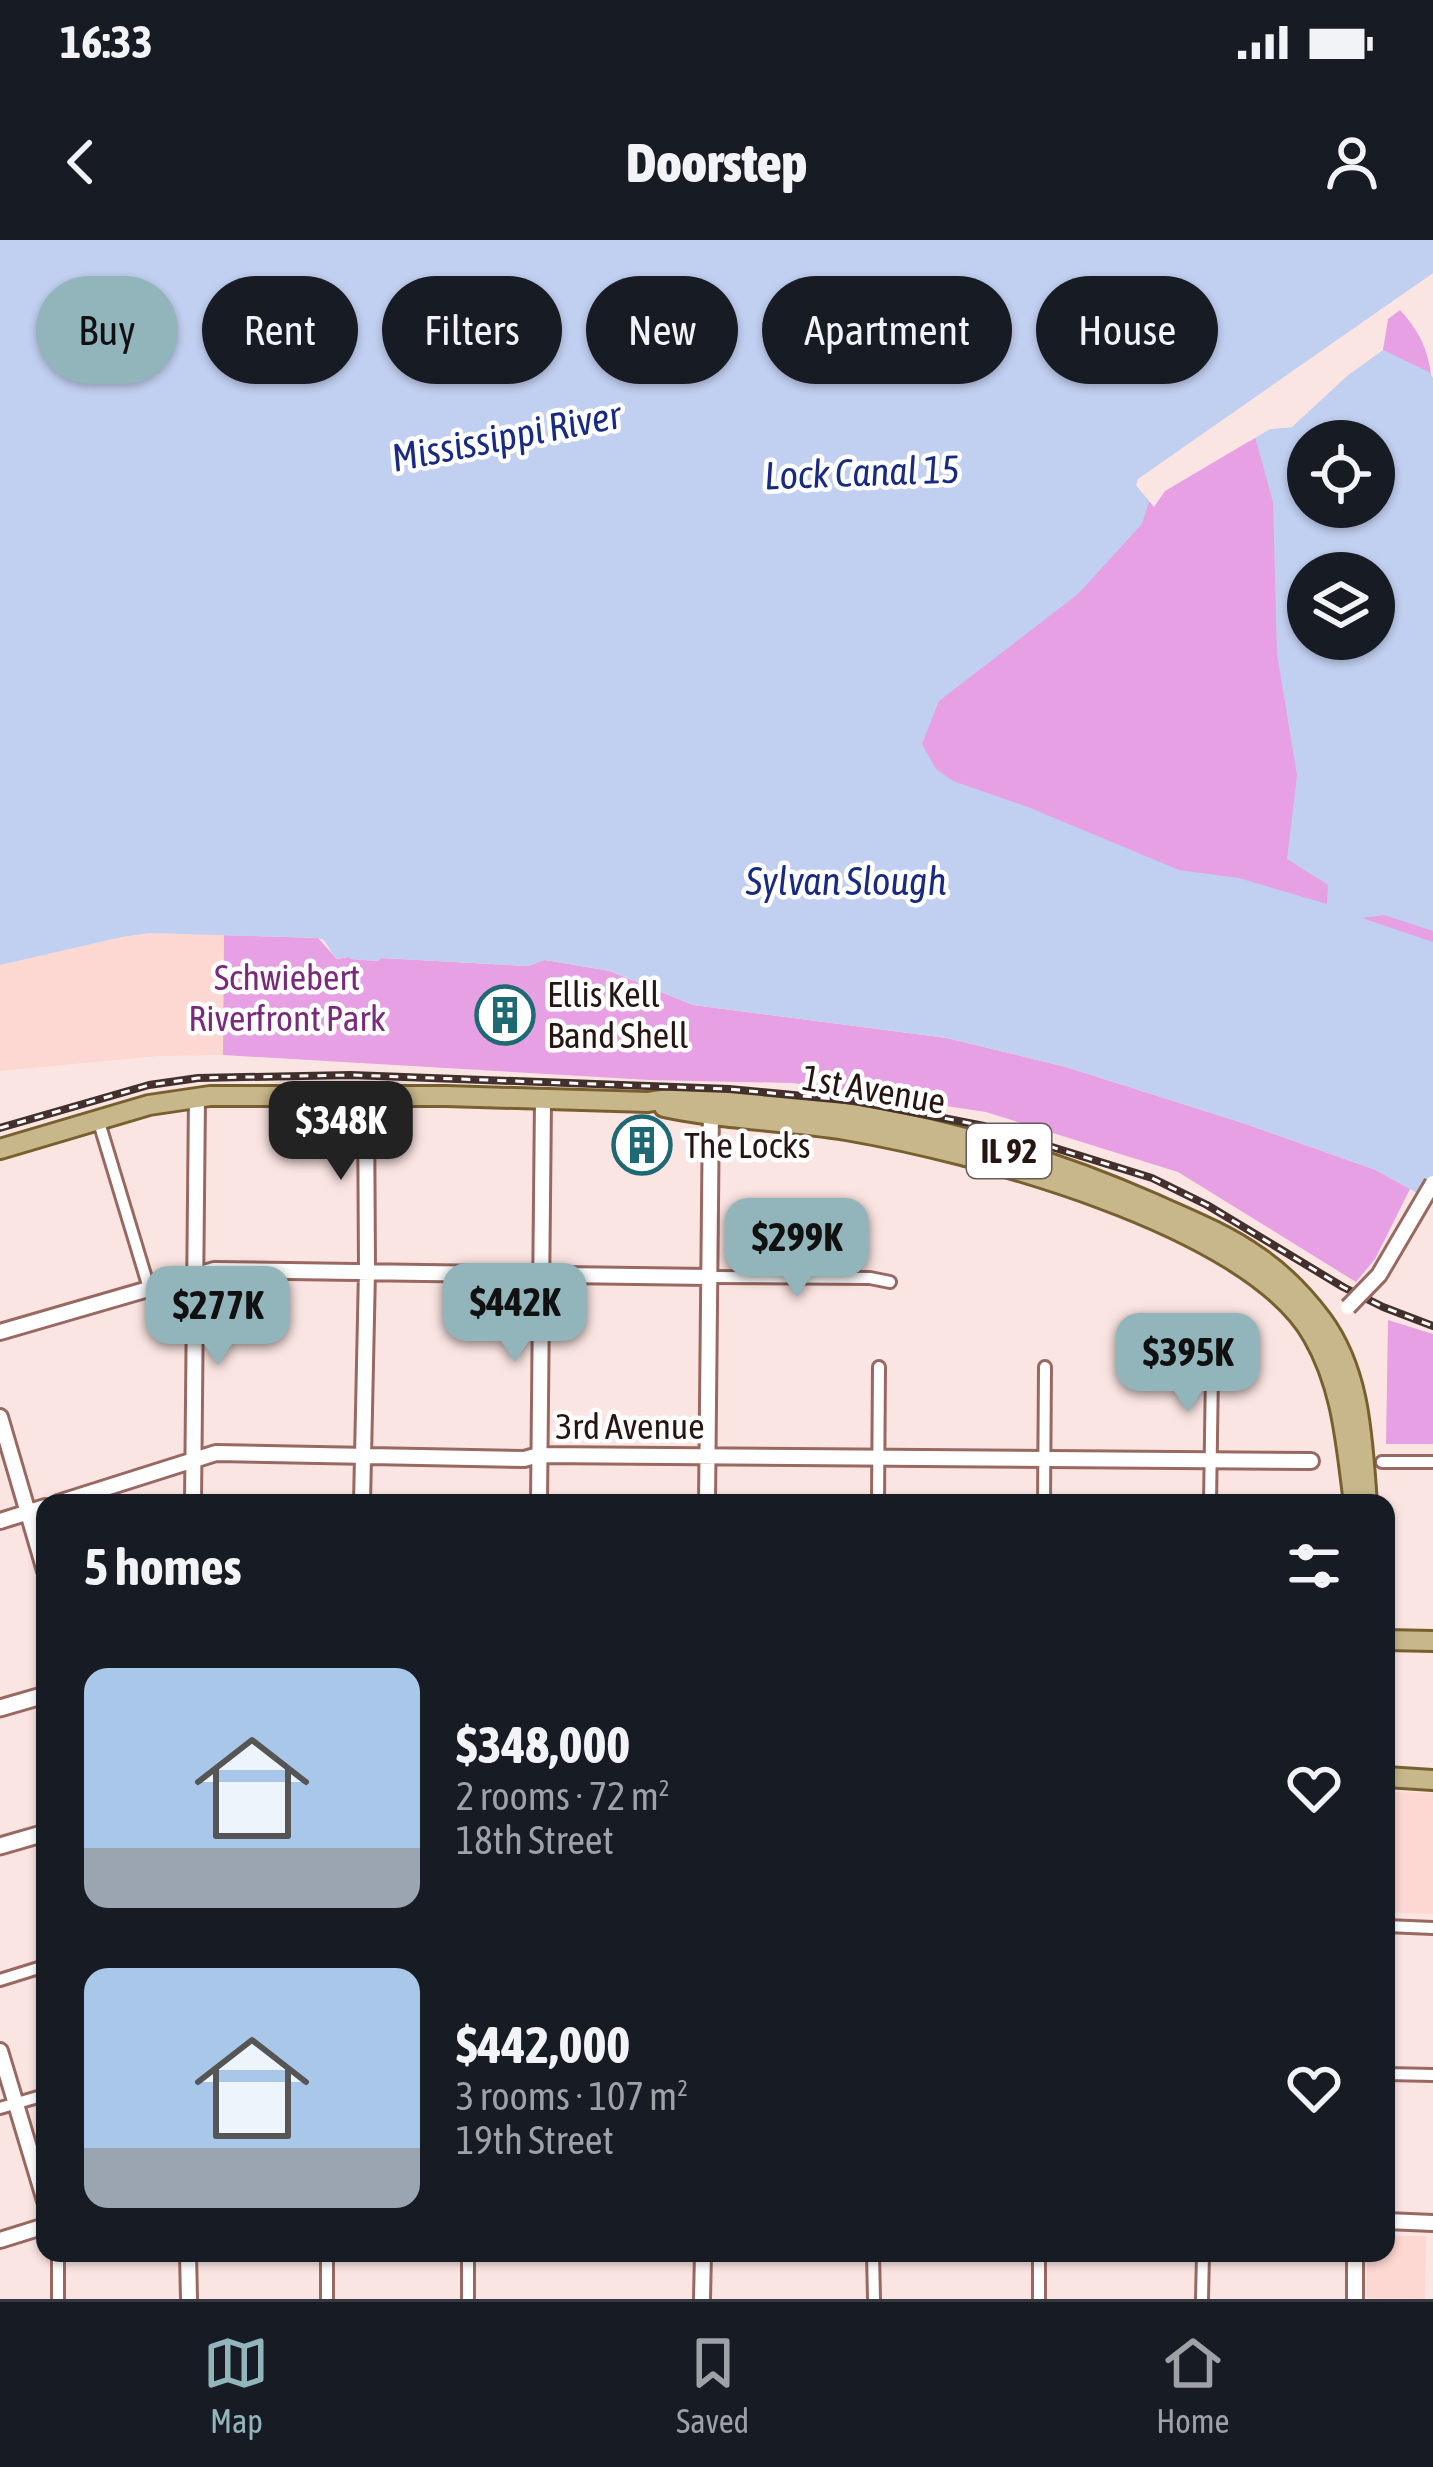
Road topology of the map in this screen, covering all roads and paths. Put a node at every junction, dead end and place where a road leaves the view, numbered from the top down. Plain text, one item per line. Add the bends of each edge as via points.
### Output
1 (366, 1095) junction
2 (197, 1097) junction
3 (542, 1099) junction
4 (711, 1107) junction
5 (98, 1119) junction
6 (0, 1149) edge
7 (1433, 1183) edge
8 (367, 1271) junction
9 (195, 1275) junction
10 (540, 1275) junction
11 (709, 1276) junction
12 (890, 1282) dead end
13 (149, 1288) junction
14 (1318, 1329) junction
15 (0, 1333) edge
16 (879, 1366) dead end
17 (1045, 1366) dead end
18 (1211, 1371) dead end
19 (0, 1418) edge
20 (363, 1455) junction
21 (539, 1455) junction
22 (707, 1456) junction
23 (878, 1457) junction
24 (1043, 1458) junction
25 (193, 1460) junction
26 (1211, 1460) junction
27 (1311, 1461) dead end
28 (1382, 1462) dead end
29 (1433, 1462) edge
30 (86, 1494) edge
31 (193, 1494) edge
32 (362, 1494) edge
33 (539, 1494) edge
34 (707, 1494) edge
35 (878, 1494) edge
36 (1044, 1494) edge
37 (1210, 1494) edge
38 (1353, 1494) edge
39 (1366, 1494) edge
40 (36, 1510) edge
41 (27, 1512) junction
42 (0, 1521) edge
43 (36, 1541) edge
44 (1395, 1640) edge
45 (1433, 1641) edge
46 (36, 1698) edge
47 (0, 1708) edge
48 (1395, 1778) edge
49 (1433, 1780) edge
50 (36, 1836) edge
51 (0, 1846) edge
52 (1395, 1926) edge
53 (1433, 1928) edge
54 (36, 1969) edge
55 (0, 1980) edge
56 (0, 2050) edge
57 (1395, 2074) edge
58 (1433, 2075) edge
59 (36, 2098) edge
60 (7, 2106) edge
61 (36, 2178) edge
62 (1395, 2221) edge
63 (1433, 2223) edge
64 (36, 2229) edge
65 (0, 2240) edge
66 (58, 2262) edge
67 (188, 2262) edge
68 (327, 2262) edge
69 (468, 2262) edge
70 (703, 2262) edge
71 (873, 2262) edge
72 (1039, 2262) edge
73 (1203, 2262) edge
74 (1355, 2262) edge
75 (58, 2299) edge
76 (189, 2299) edge
77 (327, 2299) edge
78 (468, 2299) edge
79 (702, 2299) edge
80 (874, 2299) edge
81 (1039, 2299) edge
82 (1202, 2299) edge
83 (1355, 2299) edge

1 - 2 main road, 1st Avenue / IL 92
1 - 3 main road, 1st Avenue / IL 92
1 - 8 street
2 - 5 main road, 1st Avenue / IL 92
2 - 9 street
3 - 4 main road, 1st Avenue / IL 92 via 674,1098
3 - 10 street
4 - 11 street
4 - 14 main road, 1st Avenue / IL 92 via 806,1109 894,1123 1100,1182 1244,1248 1287,1280
5 - 6 main road, 1st Avenue / IL 92
5 - 13 street
7 - 14 street, bridge via 1379,1275
8 - 9 street
8 - 10 street
8 - 20 street
9 - 13 street
9 - 25 street
10 - 11 street
10 - 21 street
11 - 12 street
11 - 22 street
13 - 15 street
14 - 38 main road, IL 92 via 1339,1396
14 - 39 main road, IL 92 via 1338,1345 1349,1372
16 - 23 street
17 - 24 street
18 - 26 street
19 - 41 street
20 - 21 street, 3rd Avenue
20 - 25 street, 3rd Avenue via 216,1453
20 - 32 street
21 - 22 street, 3rd Avenue
21 - 33 street
22 - 23 street, 3rd Avenue
22 - 34 street
23 - 24 street, 3rd Avenue
23 - 35 street
24 - 26 street, 3rd Avenue
24 - 36 street
25 - 30 street, 3rd Avenue
25 - 31 street
26 - 27 street, 3rd Avenue
26 - 37 street
28 - 29 street
40 - 41 street
41 - 42 street
41 - 43 street
44 - 45 main road
46 - 47 main road
48 - 49 main road
50 - 51 main road
52 - 53 street
54 - 55 street
56 - 60 street
57 - 58 street
59 - 60 street
60 - 61 street
62 - 63 street
64 - 65 street
66 - 75 street
67 - 76 street
68 - 77 street
69 - 78 street
70 - 79 street
71 - 80 street
72 - 81 street
73 - 82 street
74 - 83 street

